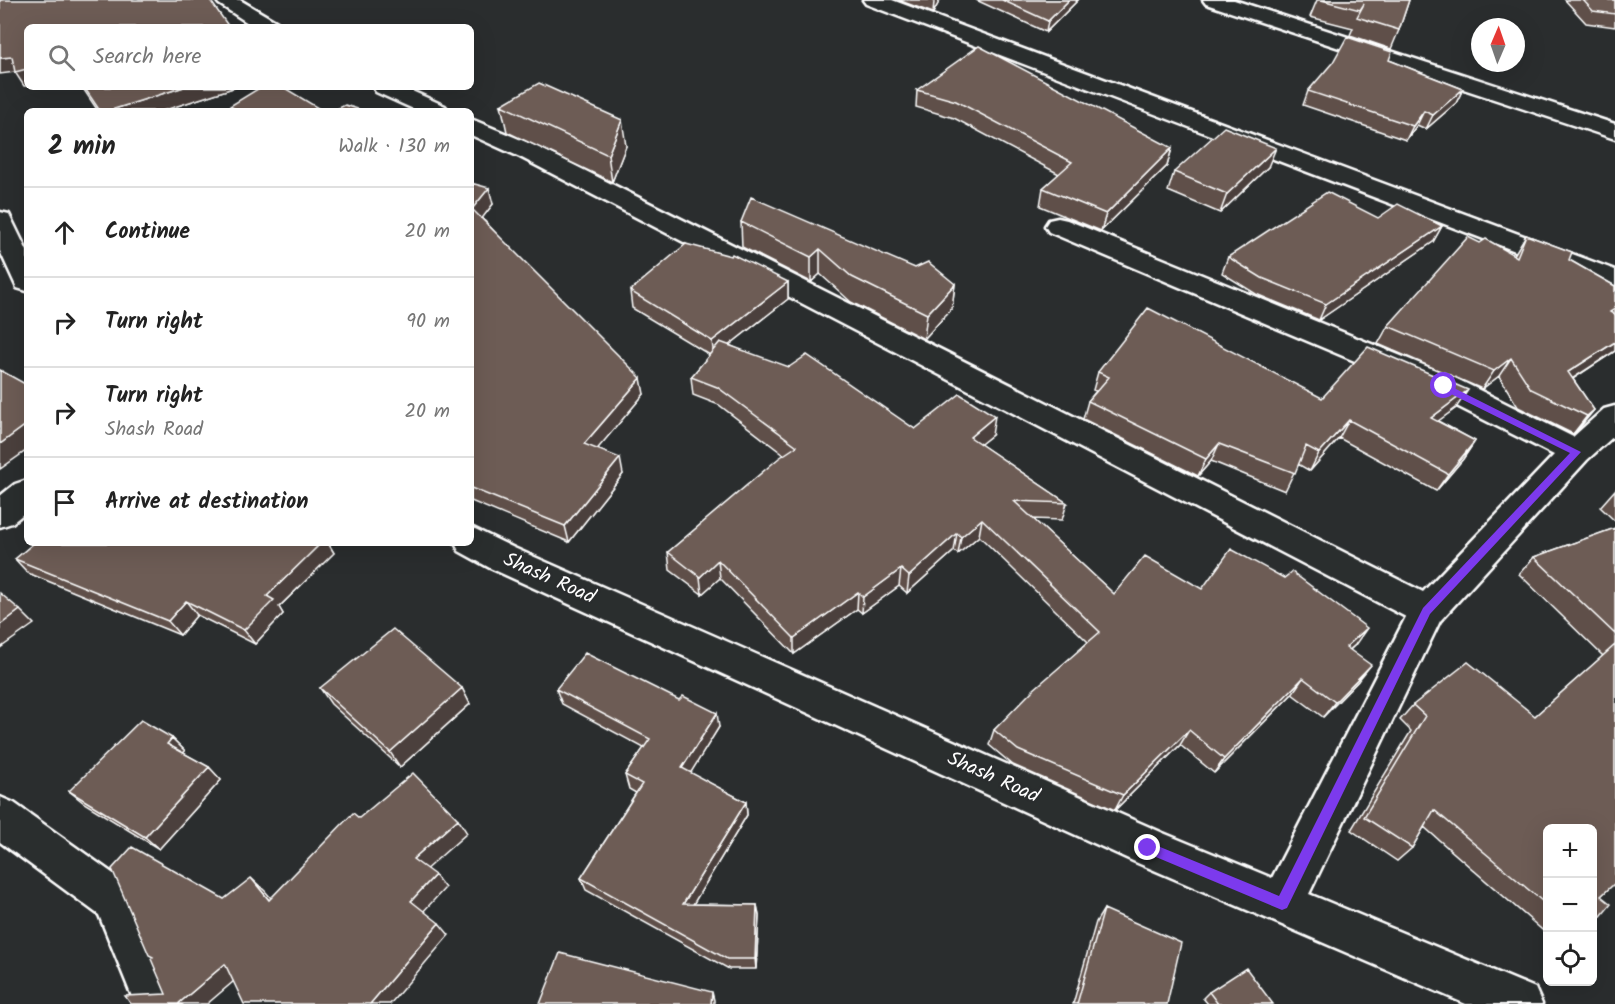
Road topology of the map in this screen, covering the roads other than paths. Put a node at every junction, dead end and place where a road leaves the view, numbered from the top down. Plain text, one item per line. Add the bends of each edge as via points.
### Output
1 (226, 0) edge
2 (873, 0) edge
3 (1213, 0) edge
4 (264, 24) edge
5 (391, 90) edge
6 (430, 108) edge
7 (474, 127) edge
8 (1615, 132) edge
9 (0, 219) edge
10 (1058, 226) dead end
11 (24, 275) edge
12 (1615, 280) edge
13 (1615, 417) edge
14 (1576, 452) junction
15 (24, 495) edge
16 (0, 514) edge
17 (474, 544) edge
18 (1427, 611) junction
19 (0, 817) edge
20 (1282, 904) junction
21 (1503, 1001) edge
22 (158, 1004) edge

1 - 4 street
2 - 12 street
3 - 8 street
5 - 6 street
7 - 18 street via 530,152
9 - 11 street
10 - 14 street via 1444,386
13 - 14 street
14 - 18 street
15 - 16 street
17 - 20 street, Shash Road via 1148,848
18 - 20 street
19 - 22 street via 114,900
20 - 21 street, Shash Road

